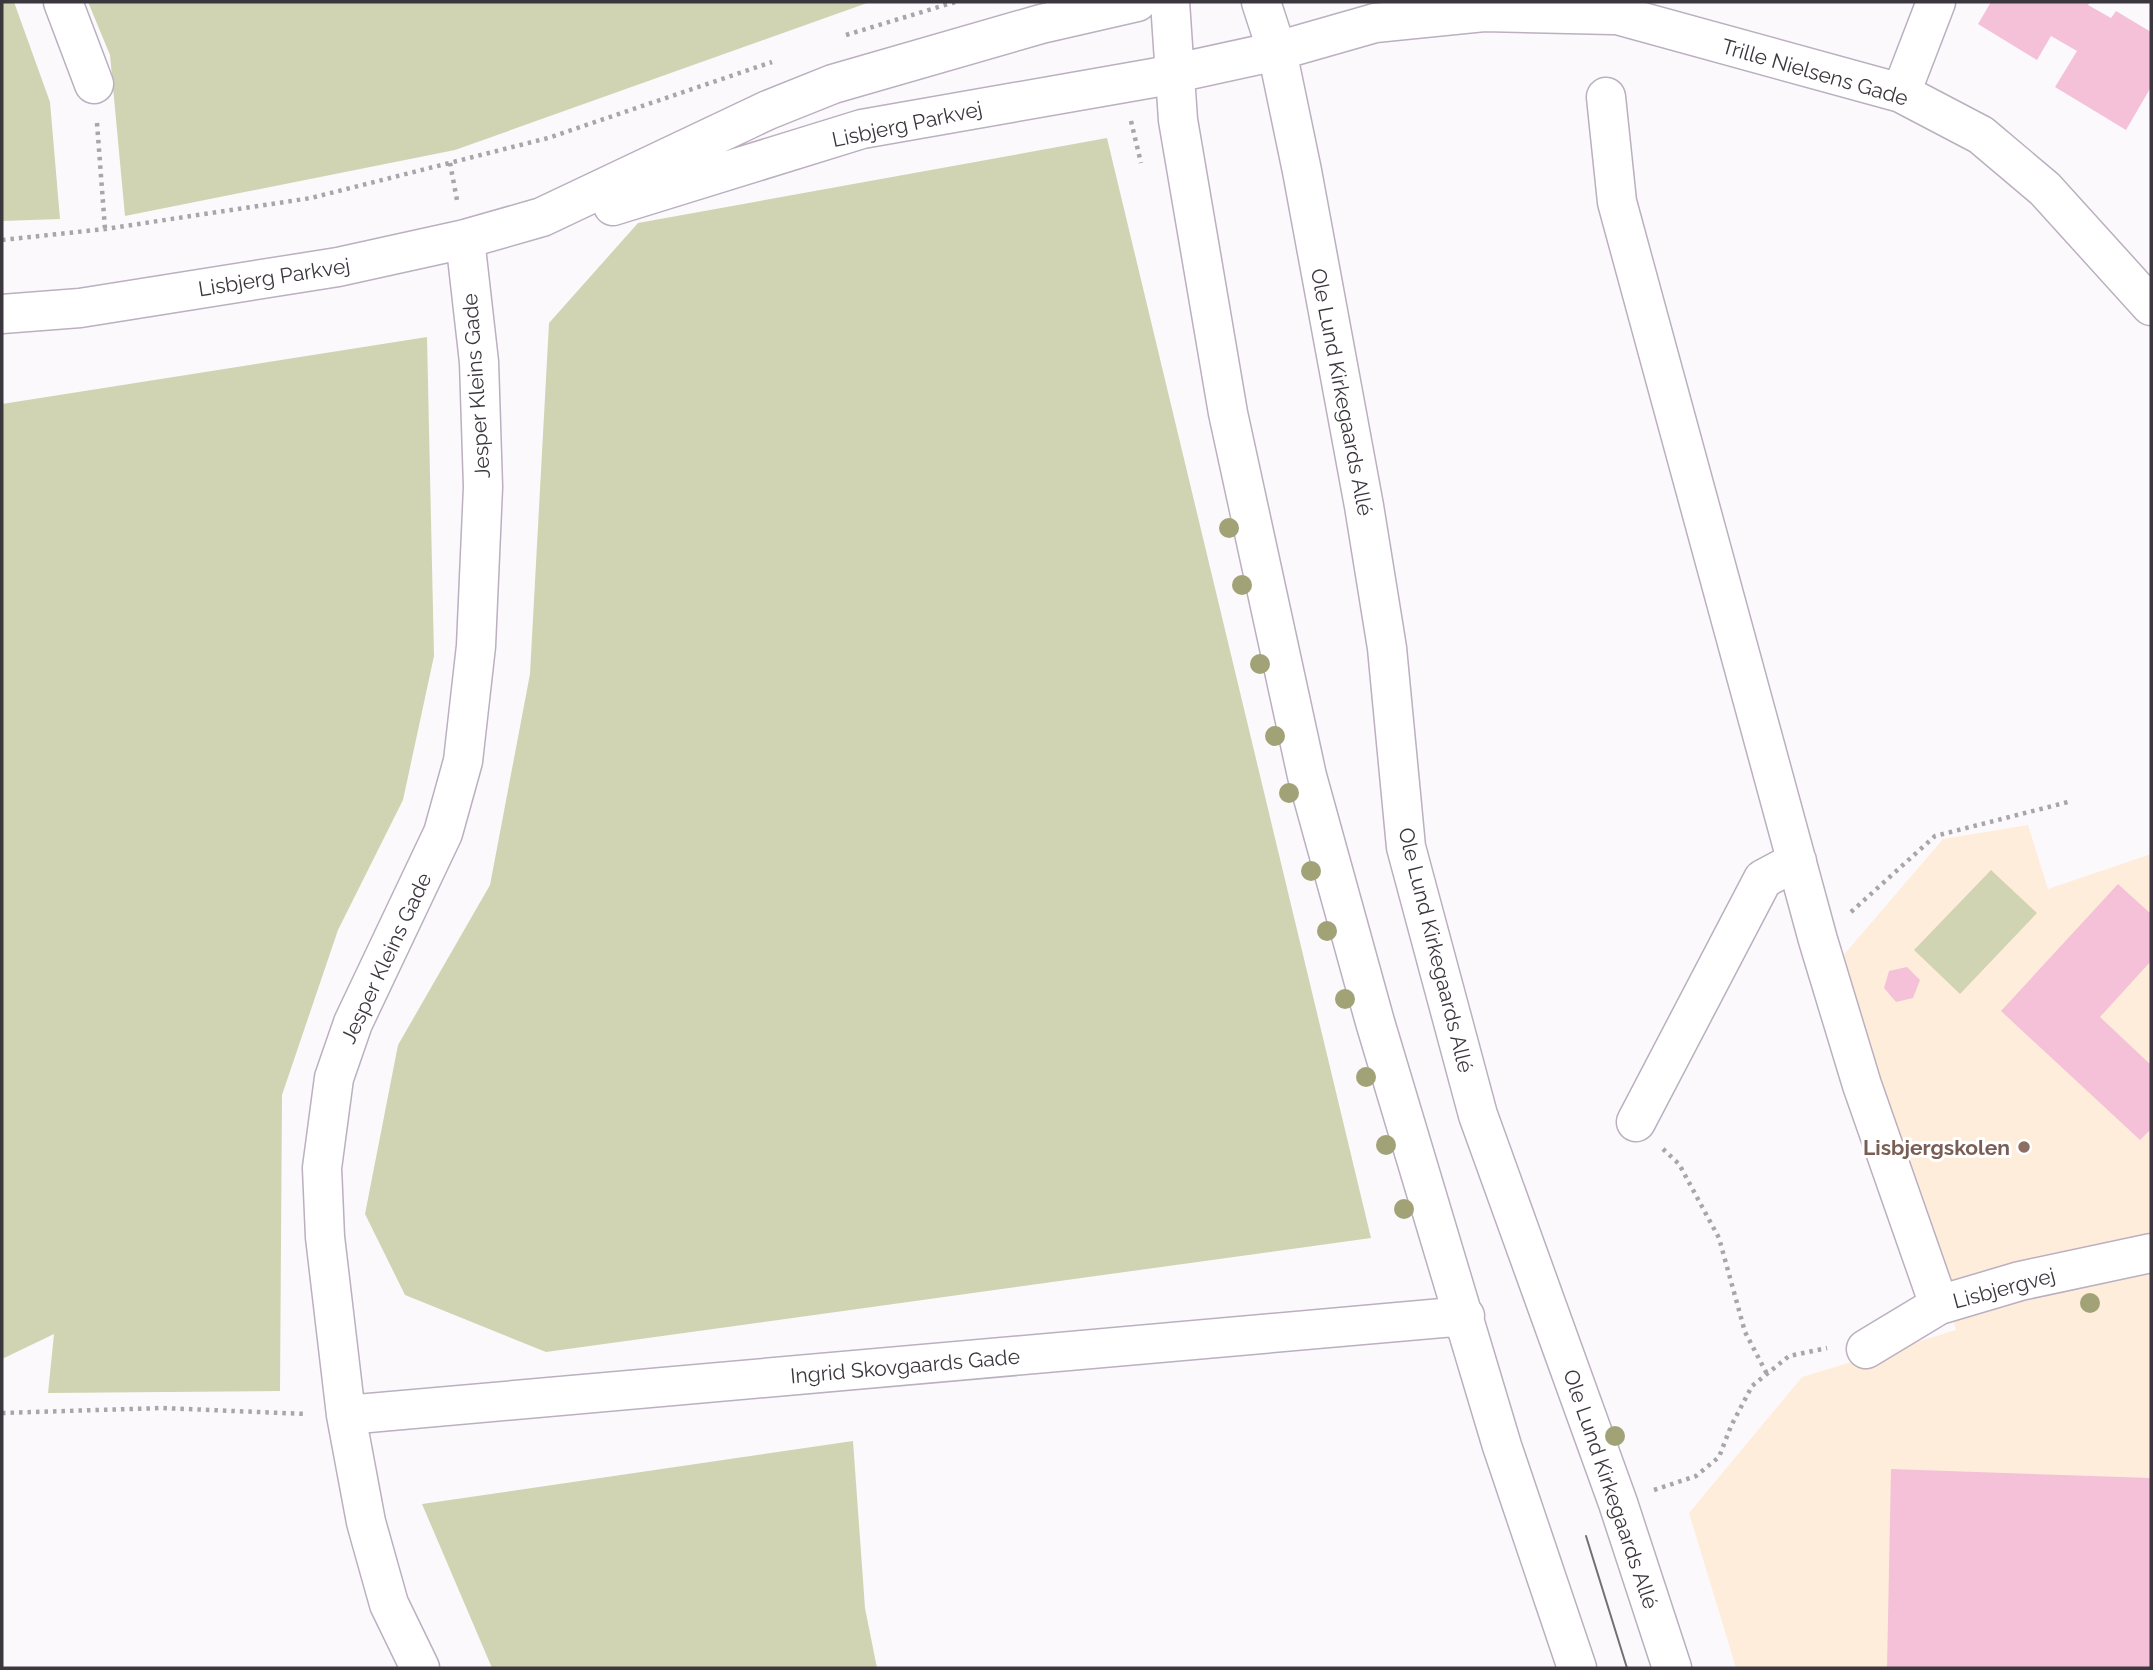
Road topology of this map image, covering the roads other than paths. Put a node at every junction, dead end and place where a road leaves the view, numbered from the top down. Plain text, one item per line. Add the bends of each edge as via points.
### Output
1 (63, 2) edge
2 (1137, 2) edge
3 (1170, 2) edge
4 (1261, 2) edge
5 (1571, 2) edge
6 (1936, 2) edge
7 (1612, 15) junction
8 (1277, 51) junction
9 (1176, 73) junction
10 (93, 84) road end
11 (1901, 93) junction
12 (1606, 97) dead end
13 (542, 217) junction
14 (465, 239) junction
15 (2151, 306) edge
16 (2, 314) edge
17 (1797, 861) junction
18 (1636, 1122) road end
19 (2151, 1253) edge
20 (1939, 1305) junction
21 (1465, 1316) junction
22 (1866, 1349) road end
23 (346, 1415) junction
24 (420, 1668) edge
25 (1577, 1668) edge
26 (1672, 1668) edge

1 - 10 street
2 - 13 street, Lisbjerg Parkvej via 1041,24 833,84
3 - 9 street
4 - 8 street, Ole Lund Kirkegaards Allé
5 - 7 street, Trille Nielsens Gade
6 - 11 street
7 - 8 street, Trille Nielsens Gade via 1484,12 1375,23
7 - 11 street, Trille Nielsens Gade
8 - 9 street, Lisbjerg Parkvej
8 - 26 street, Ole Lund Kirkegaards Allé via 1371,545 1387,648 1406,847 1478,1115 1618,1503
9 - 13 street, Lisbjerg Parkvej via 862,129 600,210
9 - 21 street via 1178,120 1228,413 1304,762 1375,1022
11 - 15 street, Trille Nielsens Gade via 1981,135 2034,180
12 - 17 street via 1617,202
13 - 14 street, Lisbjerg Parkvej
14 - 16 street, Lisbjerg Parkvej via 338,267 80,308
14 - 23 street, Jesper Kleins Gade via 479,362 483,487 476,646 463,761 443,833 353,1023 334,1078 322,1168
17 - 18 street via 1763,879
17 - 20 street via 1862,1085
19 - 20 street, Lisbjergvej via 2020,1281
20 - 22 street, Lisbjergvej
21 - 23 street, Ingrid Skovgaards Gade
21 - 25 street via 1502,1446
23 - 24 street, Jesper Kleins Gade via 366,1522 389,1604

